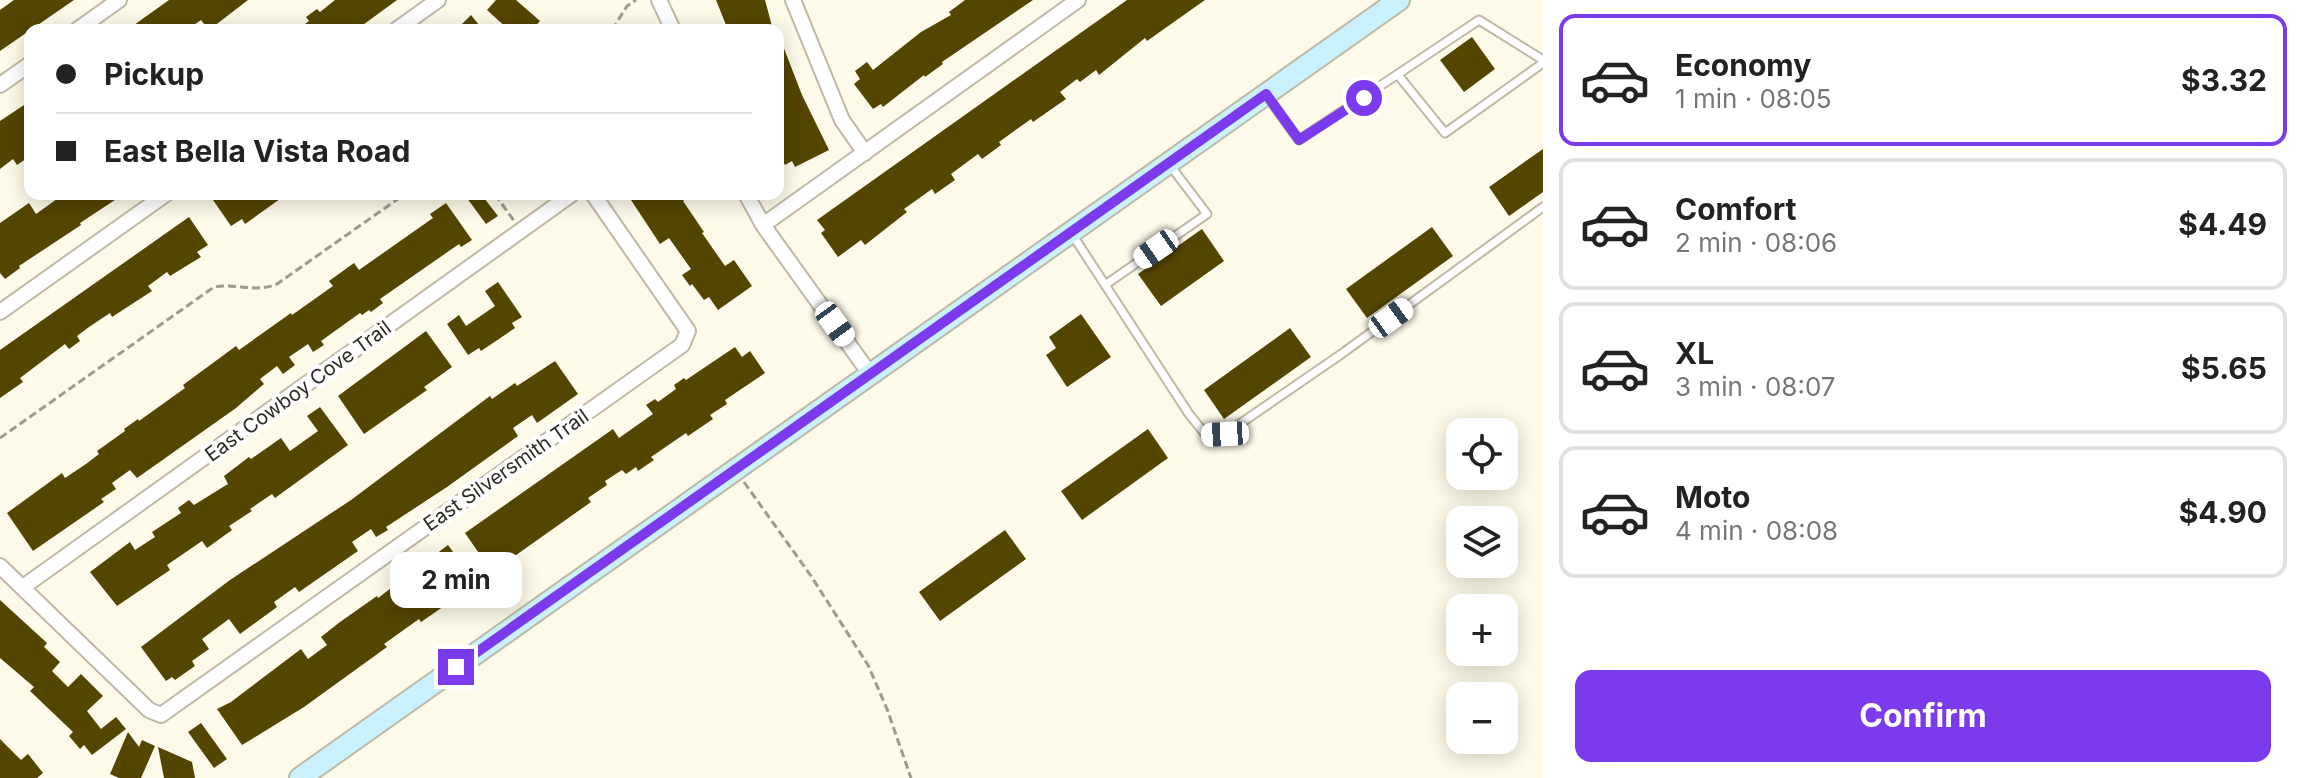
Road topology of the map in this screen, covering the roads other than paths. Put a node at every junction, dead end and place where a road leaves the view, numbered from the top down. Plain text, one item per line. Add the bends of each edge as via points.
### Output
1 (119, 0) edge
2 (438, 0) edge
3 (659, 0) edge
4 (793, 0) edge
5 (1078, 0) edge
6 (1399, 0) edge
7 (85, 24) edge
8 (404, 24) edge
9 (670, 24) edge
10 (1543, 61) edge
11 (24, 68) edge
12 (1398, 75) junction
13 (0, 85) edge
14 (1266, 94) junction
15 (865, 153) junction
16 (1169, 163) junction
17 (158, 200) edge
18 (564, 200) edge
19 (597, 200) edge
20 (749, 200) edge
21 (1543, 207) edge
22 (763, 225) junction
23 (1071, 232) junction
24 (1105, 285) junction
25 (0, 312) edge
26 (870, 374) junction
27 (0, 566) edge
28 (23, 587) junction
29 (300, 778) edge

1 - 7 street
2 - 8 street
3 - 9 street
4 - 15 street via 842,120
5 - 15 street
6 - 14 street
10 - 12 lane via 1479,20
10 - 12 lane via 1445,133
11 - 13 street
12 - 14 lane via 1299,140
14 - 16 street
15 - 22 street
16 - 23 street
16 - 24 lane via 1207,214
17 - 25 street
18 - 28 street, East Cowboy Cove Trail
19 - 28 street, East Silversmith Trail via 688,331 682,345 161,715 149,710
20 - 22 street
21 - 24 lane via 1225,434 1206,435 1189,414
22 - 26 street
23 - 24 lane
23 - 26 street
26 - 29 street
27 - 28 street

